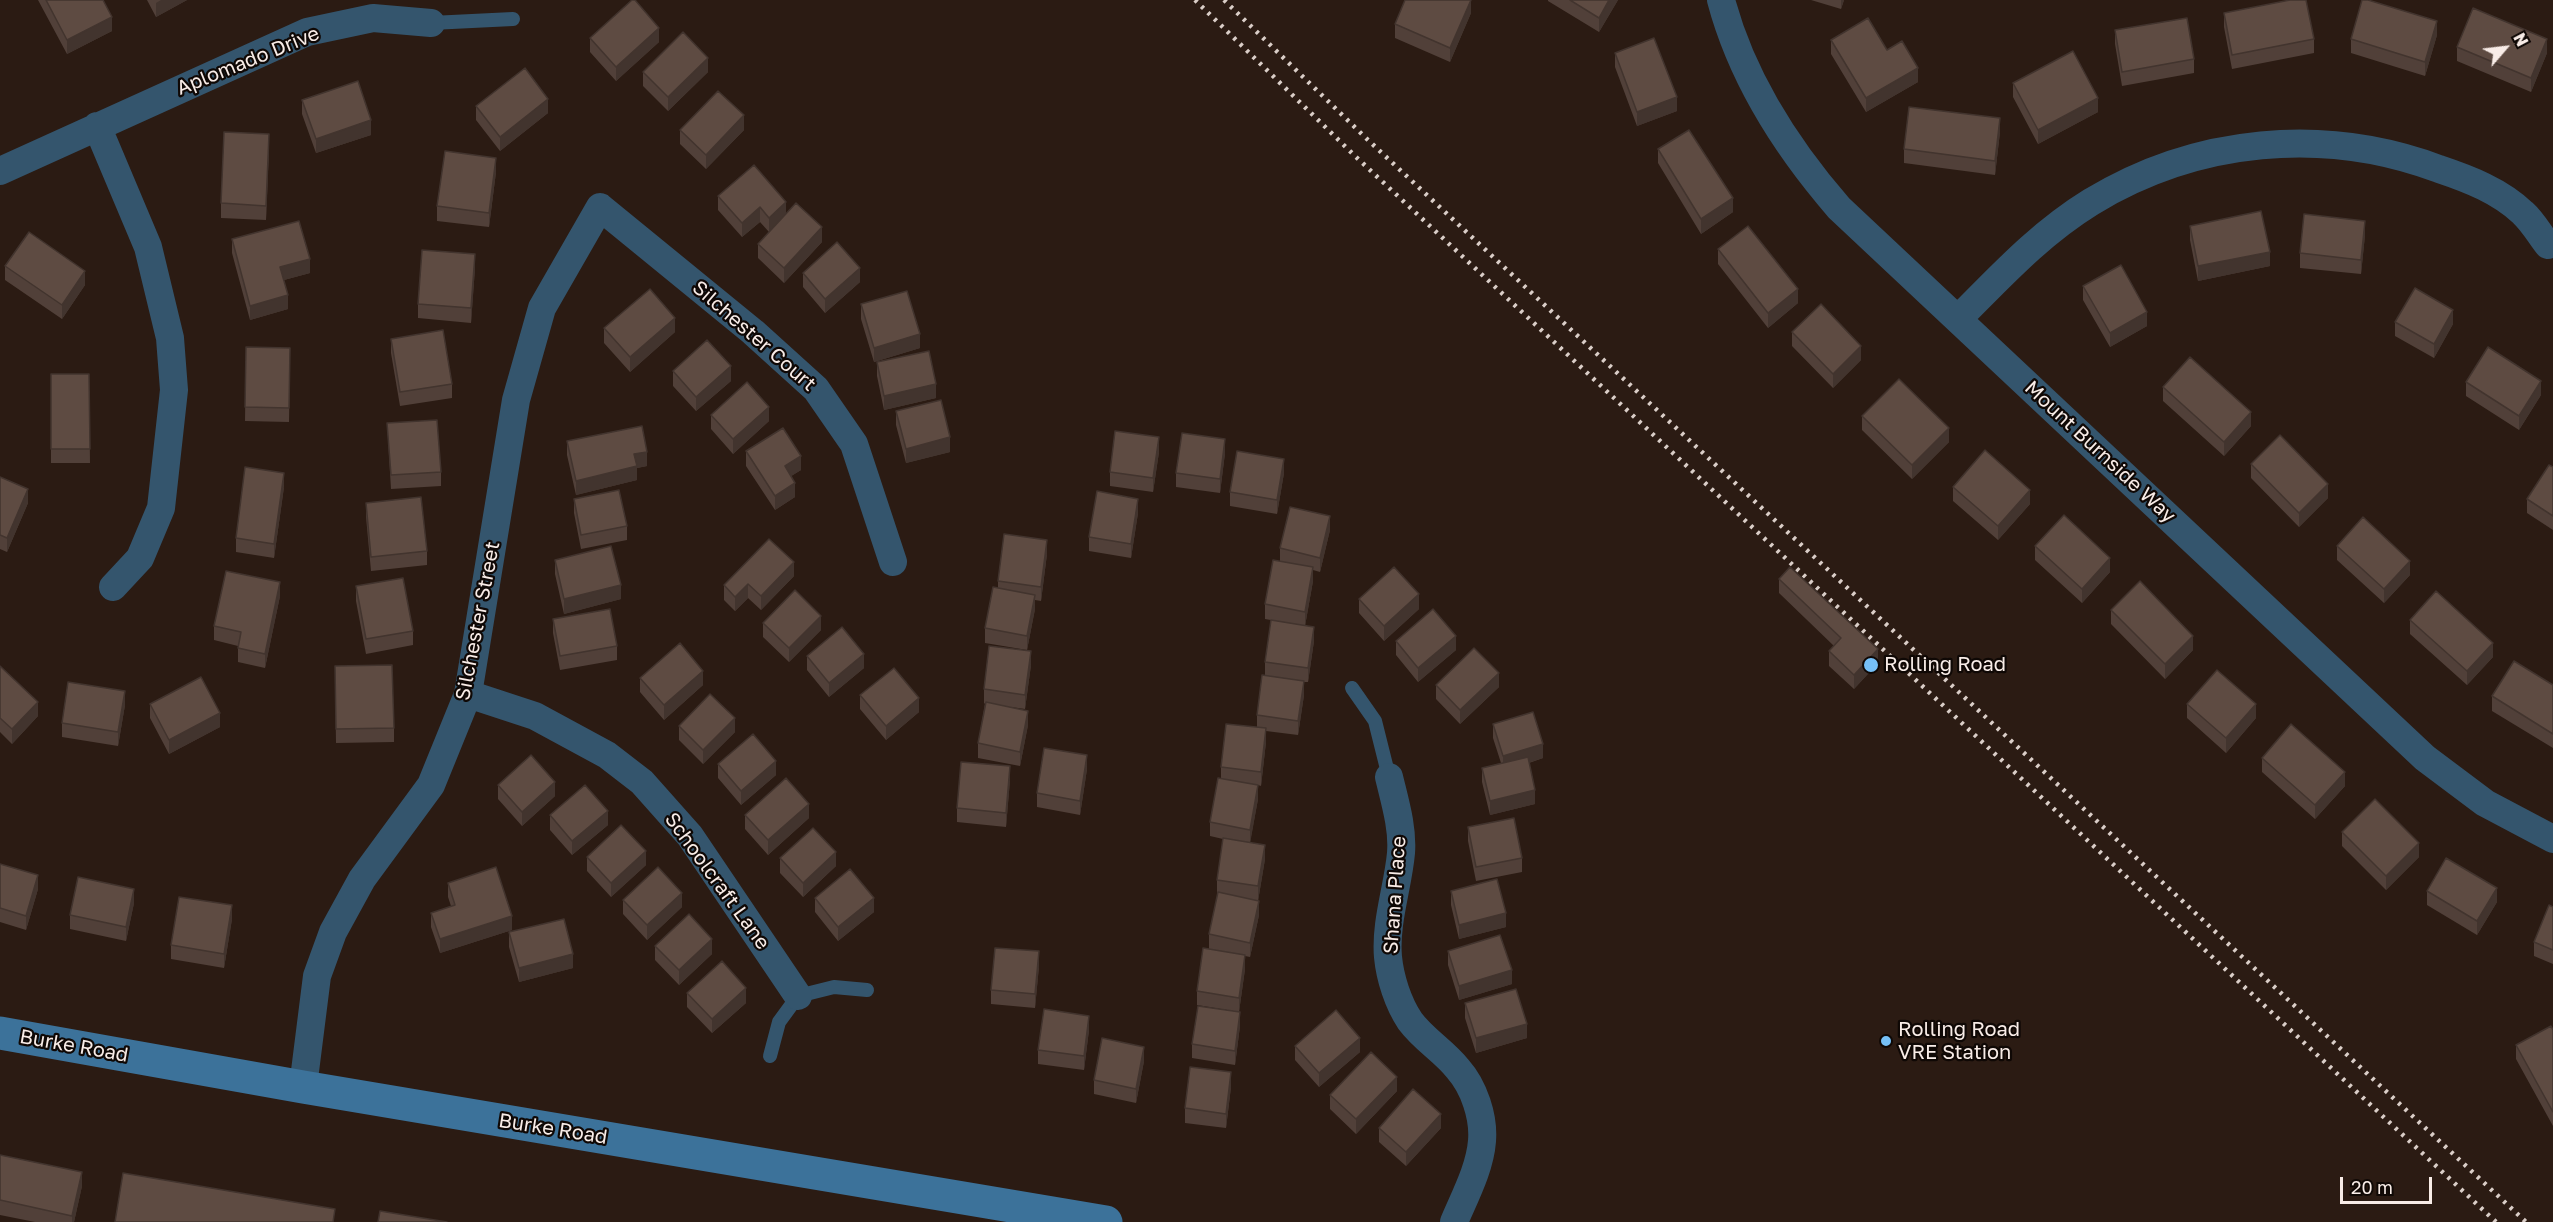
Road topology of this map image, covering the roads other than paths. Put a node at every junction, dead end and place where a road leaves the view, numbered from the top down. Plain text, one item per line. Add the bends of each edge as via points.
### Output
1 (1720, 0) edge
2 (513, 19) dead end
3 (431, 23) joint
4 (97, 126) junction
5 (0, 171) edge
6 (600, 207) joint
7 (2548, 245) dead end
8 (1958, 319) junction
9 (893, 562) dead end
10 (113, 588) dead end
11 (1352, 688) dead end
12 (468, 694) junction
13 (1389, 777) joint
14 (2553, 839) edge
15 (867, 990) dead end
16 (798, 996) junction
17 (0, 1033) edge
18 (770, 1056) dead end
19 (303, 1087) junction
20 (1106, 1222) edge
21 (1454, 1222) edge

1 - 8 street, Mount Burnside Way via 1746,71 1775,125 1806,170 1839,208
2 - 3 lane, Aplomado Drive
3 - 4 street, Aplomado Drive via 373,18 307,32
4 - 5 street, Aplomado Drive
4 - 10 street via 148,247 170,338 174,390 161,508 140,558
6 - 9 street, Silchester Court via 816,389 854,444
6 - 12 street, Silchester Street via 542,308 516,400
7 - 8 street via 2524,213 2494,192 2412,158 2320,143 2238,147 2165,167 2091,202 2022,254
8 - 14 street, Mount Burnside Way via 2425,758 2485,803
11 - 13 lane, Shana Place via 1375,722
12 - 16 street, Schoolcraft Lane via 535,716 607,754 642,782 690,836
12 - 19 street, Silchester Street via 431,785 362,879 333,932 317,976
13 - 21 street, Shana Place via 1401,840 1388,957 1395,990 1409,1019 1459,1069 1473,1092 1481,1120 1477,1165
15 - 16 lane via 834,987
16 - 18 lane via 779,1022
17 - 19 street, Burke Road
19 - 20 street, Burke Road

